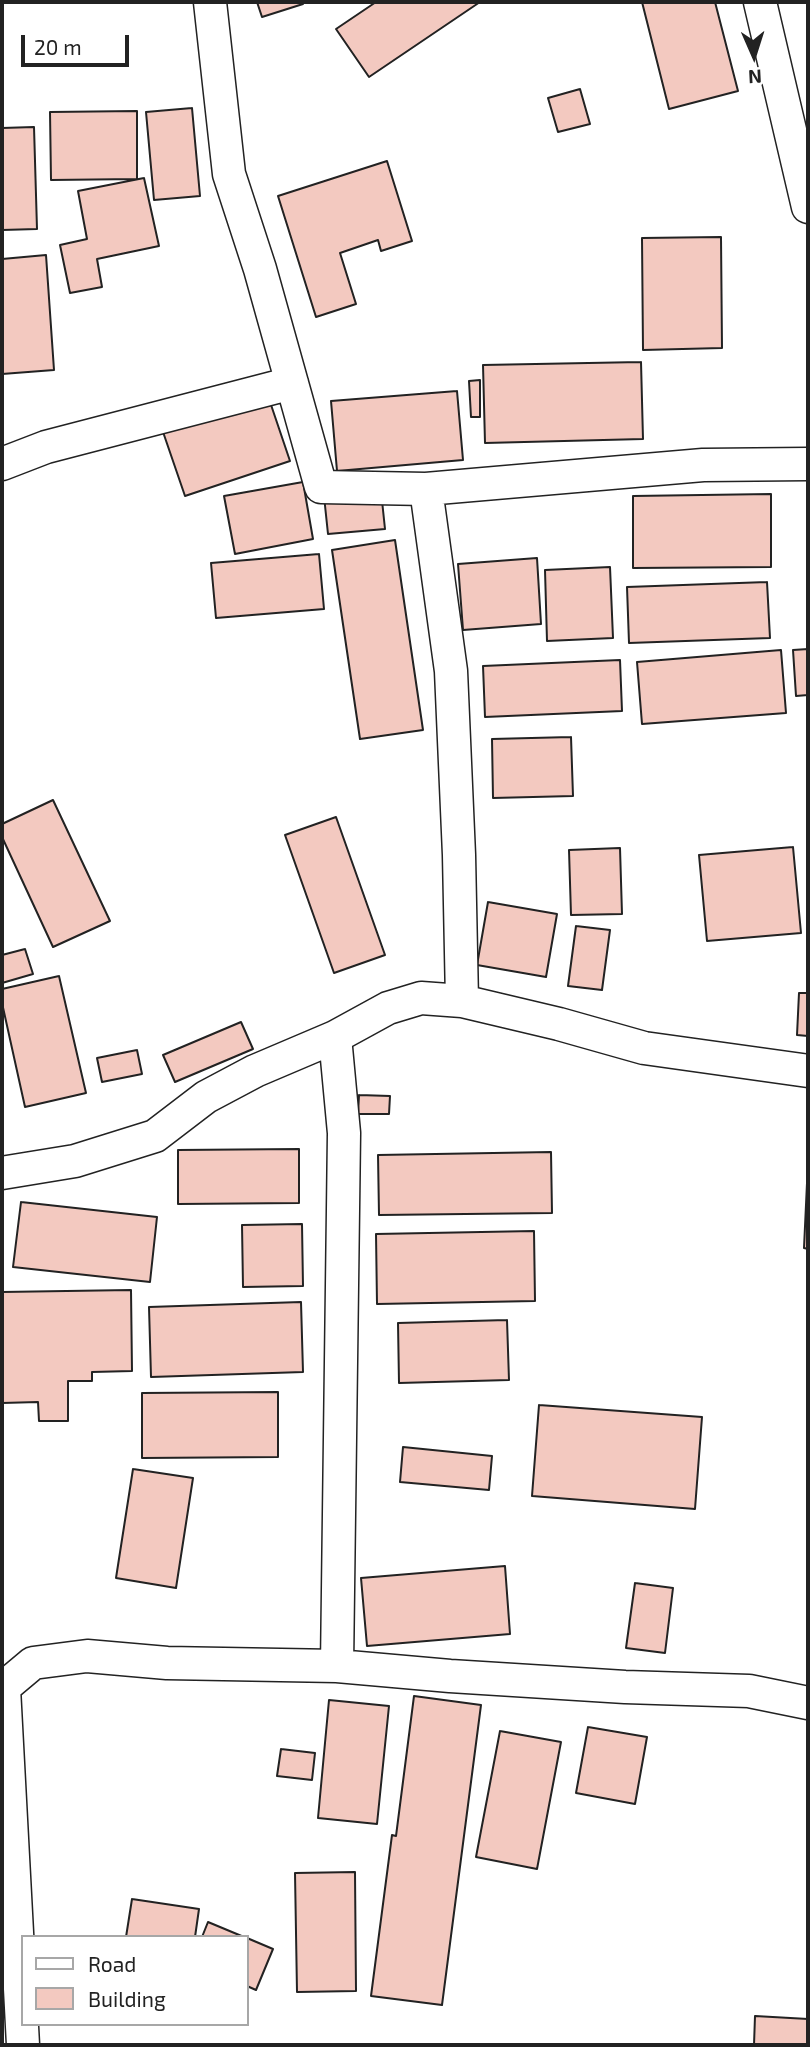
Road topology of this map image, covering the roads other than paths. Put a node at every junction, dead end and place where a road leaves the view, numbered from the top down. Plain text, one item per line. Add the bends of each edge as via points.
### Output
1 (210, 2) edge
2 (760, 2) edge
3 (808, 207) edge
4 (292, 383) junction
5 (2, 464) edge
6 (808, 464) edge
7 (426, 489) junction
8 (462, 1002) junction
9 (335, 1037) junction
10 (808, 1071) edge
11 (2, 1173) edge
12 (337, 1666) junction
13 (3, 1689) edge
14 (808, 1703) edge
15 (21, 2009) edge
16 (22, 2026) edge
17 (23, 2045) edge

1 - 4 street via 229,174
2 - 3 street
4 - 5 street via 46,447
4 - 7 street via 321,487
6 - 7 street via 703,465
7 - 8 street via 451,671
8 - 9 street via 421,998 388,1008
8 - 10 street via 644,1048
9 - 11 street via 206,1097 155,1136 75,1161
9 - 12 street via 344,1133
12 - 13 street via 167,1663 87,1656 33,1663
12 - 14 street via 749,1691
13 - 15 street
16 - 17 street

